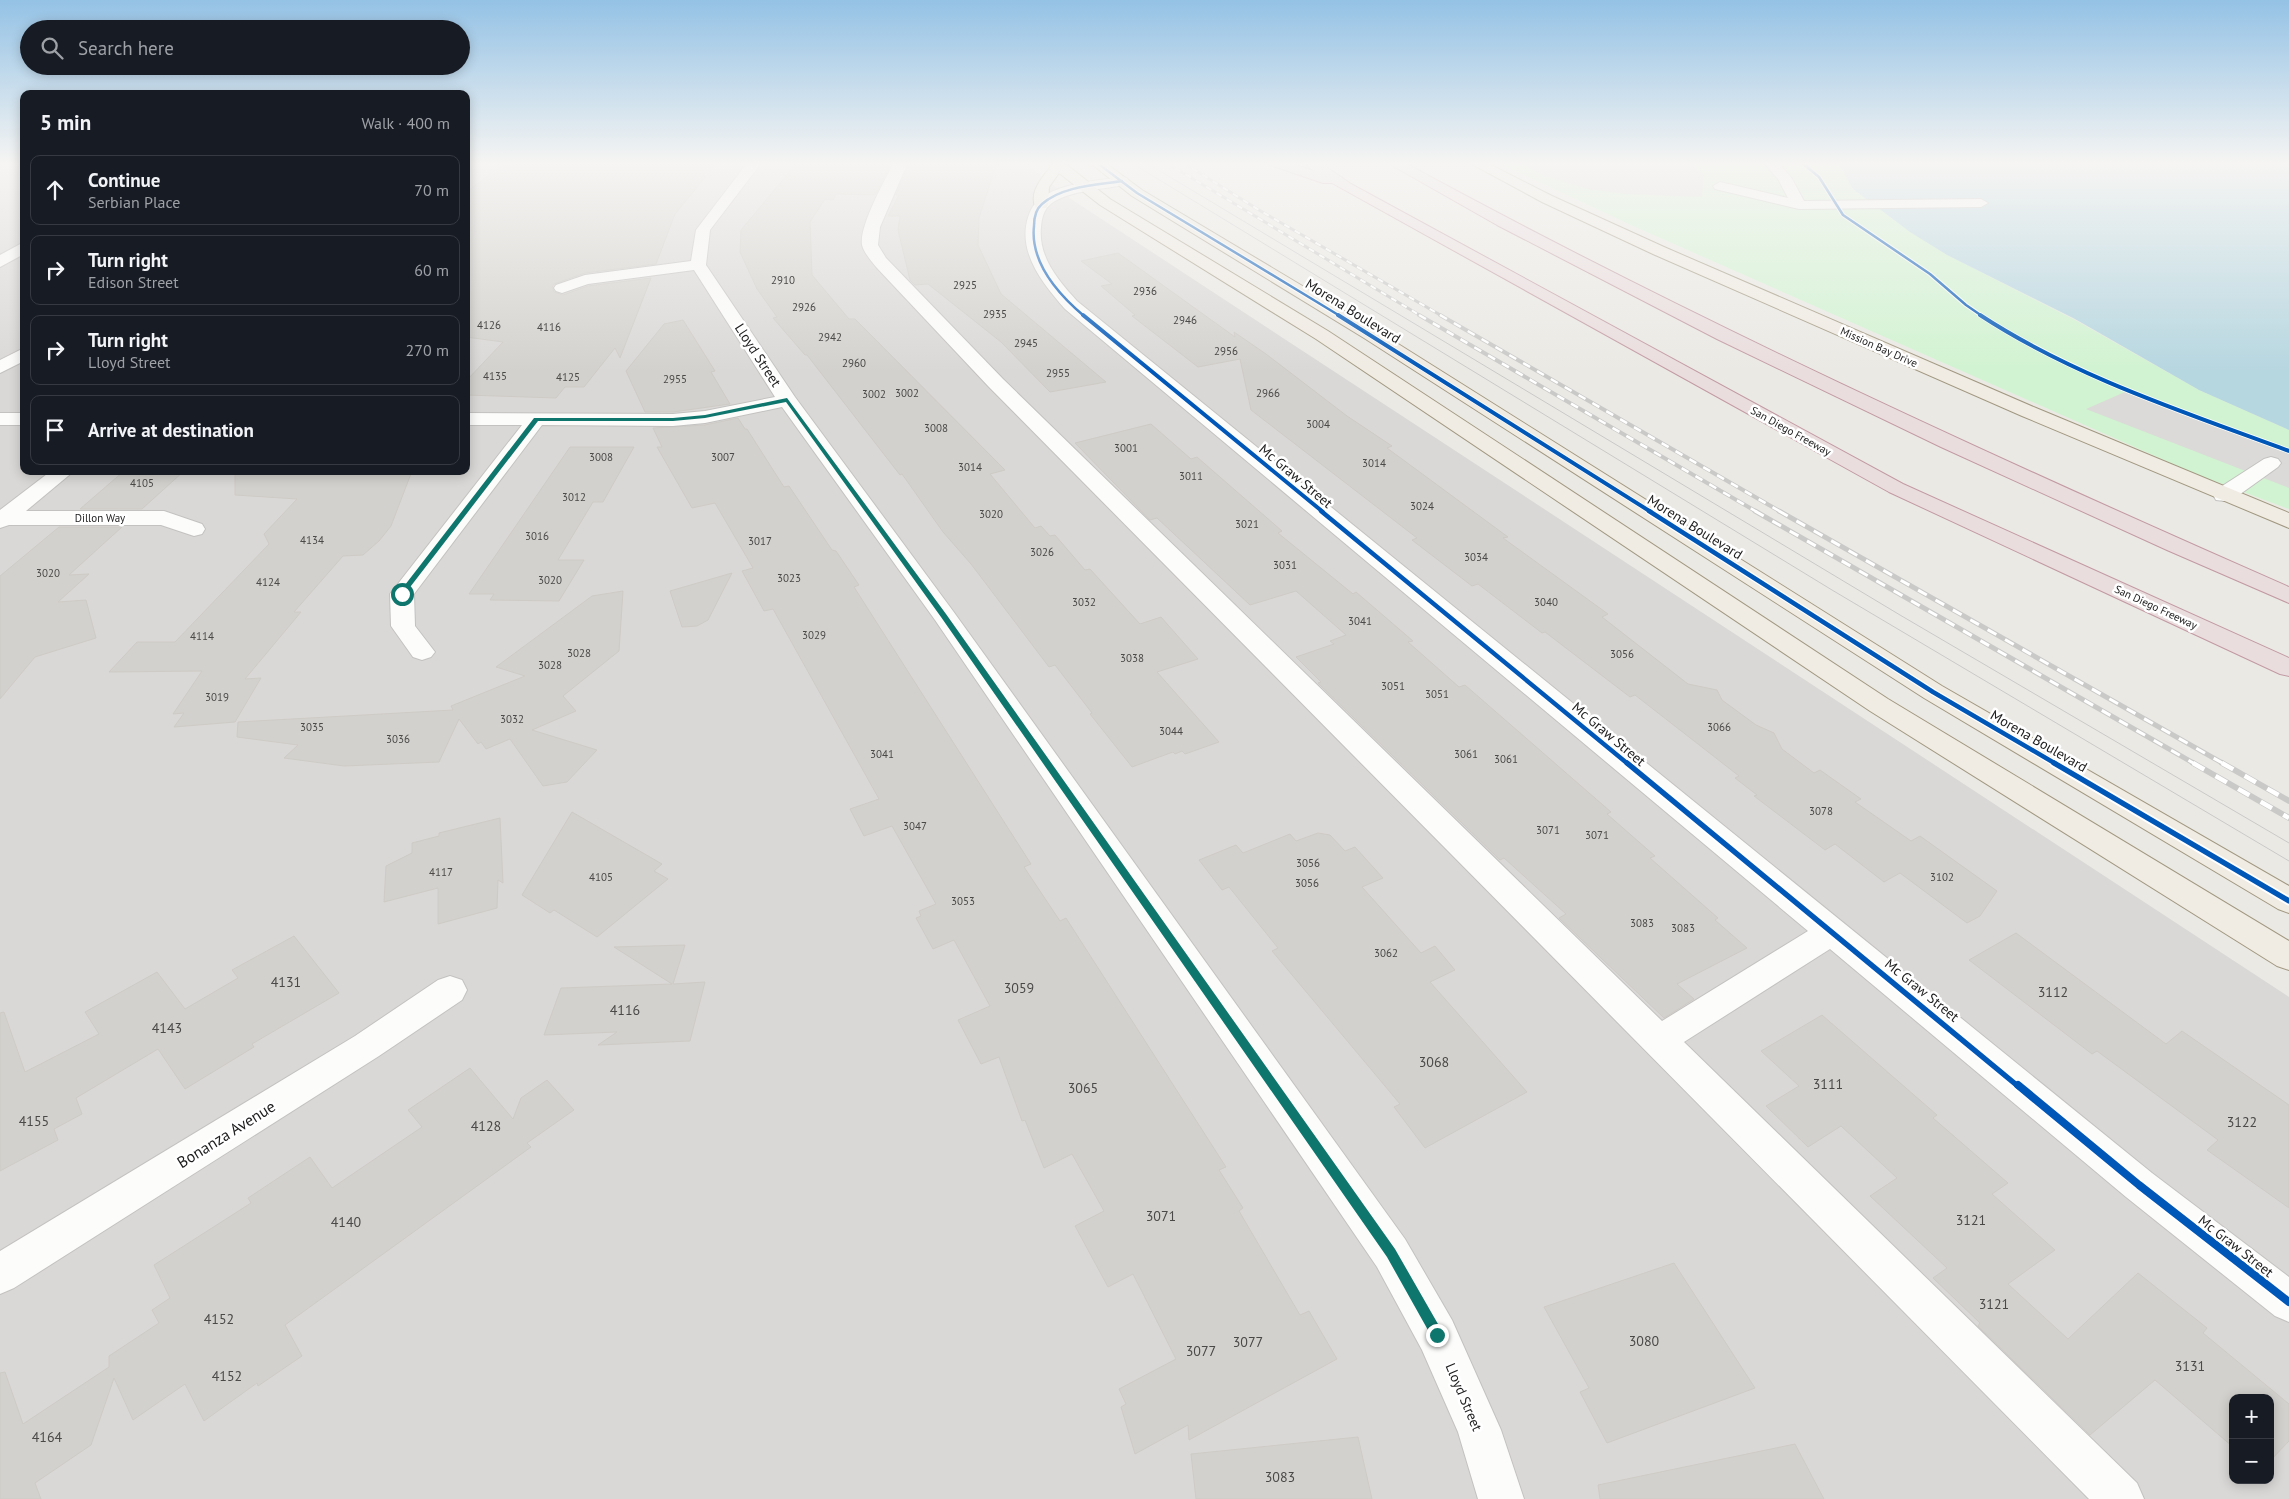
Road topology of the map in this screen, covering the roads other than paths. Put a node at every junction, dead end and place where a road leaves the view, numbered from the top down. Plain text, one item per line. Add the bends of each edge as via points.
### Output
1 (703, 232) edge
2 (871, 232) edge
3 (1032, 232) edge
4 (1152, 232) edge
5 (1203, 232) edge
6 (1428, 232) edge
7 (1524, 232) edge
8 (1618, 232) edge
9 (20, 250) edge
10 (0, 262) edge
11 (698, 264) junction
12 (562, 288) dead end
13 (20, 356) edge
14 (0, 368) edge
15 (787, 400) junction
16 (0, 419) edge
17 (20, 419) edge
18 (470, 420) edge
19 (536, 420) junction
20 (2271, 463) dead end
21 (59, 475) edge
22 (2224, 494) junction
23 (2, 520) edge
24 (2289, 521) edge
25 (194, 529) dead end
26 (2289, 596) edge
27 (422, 652) dead end
28 (2289, 668) edge
29 (2289, 901) edge
30 (1832, 932) junction
31 (2289, 957) edge
32 (450, 990) dead end
33 (1660, 1040) junction
34 (0, 1274) edge
35 (2289, 1302) edge
36 (1501, 1499) edge
37 (2121, 1499) edge

1 - 11 street
2 - 33 street via 870,243 878,259 1003,390
3 - 30 street, Mc Graw Street via 1034,250 1053,283 1071,305
4 - 31 main road via 1322,335 1879,705
5 - 29 main road, Morena Boulevard via 1370,334 1933,692
6 - 28 highway, San Diego Freeway via 1896,488
7 - 26 highway via 1868,405
8 - 22 main road, Mission Bay Drive via 2015,407
9 - 10 street
11 - 12 street via 585,280
11 - 15 street, Lloyd Street
13 - 14 street
15 - 19 street via 705,417 673,420
15 - 36 street, Lloyd Street via 944,616 1391,1253 1437,1335 1479,1430
16 - 17 street
18 - 19 street
19 - 27 street via 402,594 403,626
20 - 22 street
21 - 23 street
22 - 24 main road, Mission Bay Drive
23 - 25 street, Dillon Way via 164,518
30 - 33 street
30 - 35 street, Mc Graw Street via 2139,1185
32 - 34 street, Bonanza Avenue via 367,1046
33 - 37 street

